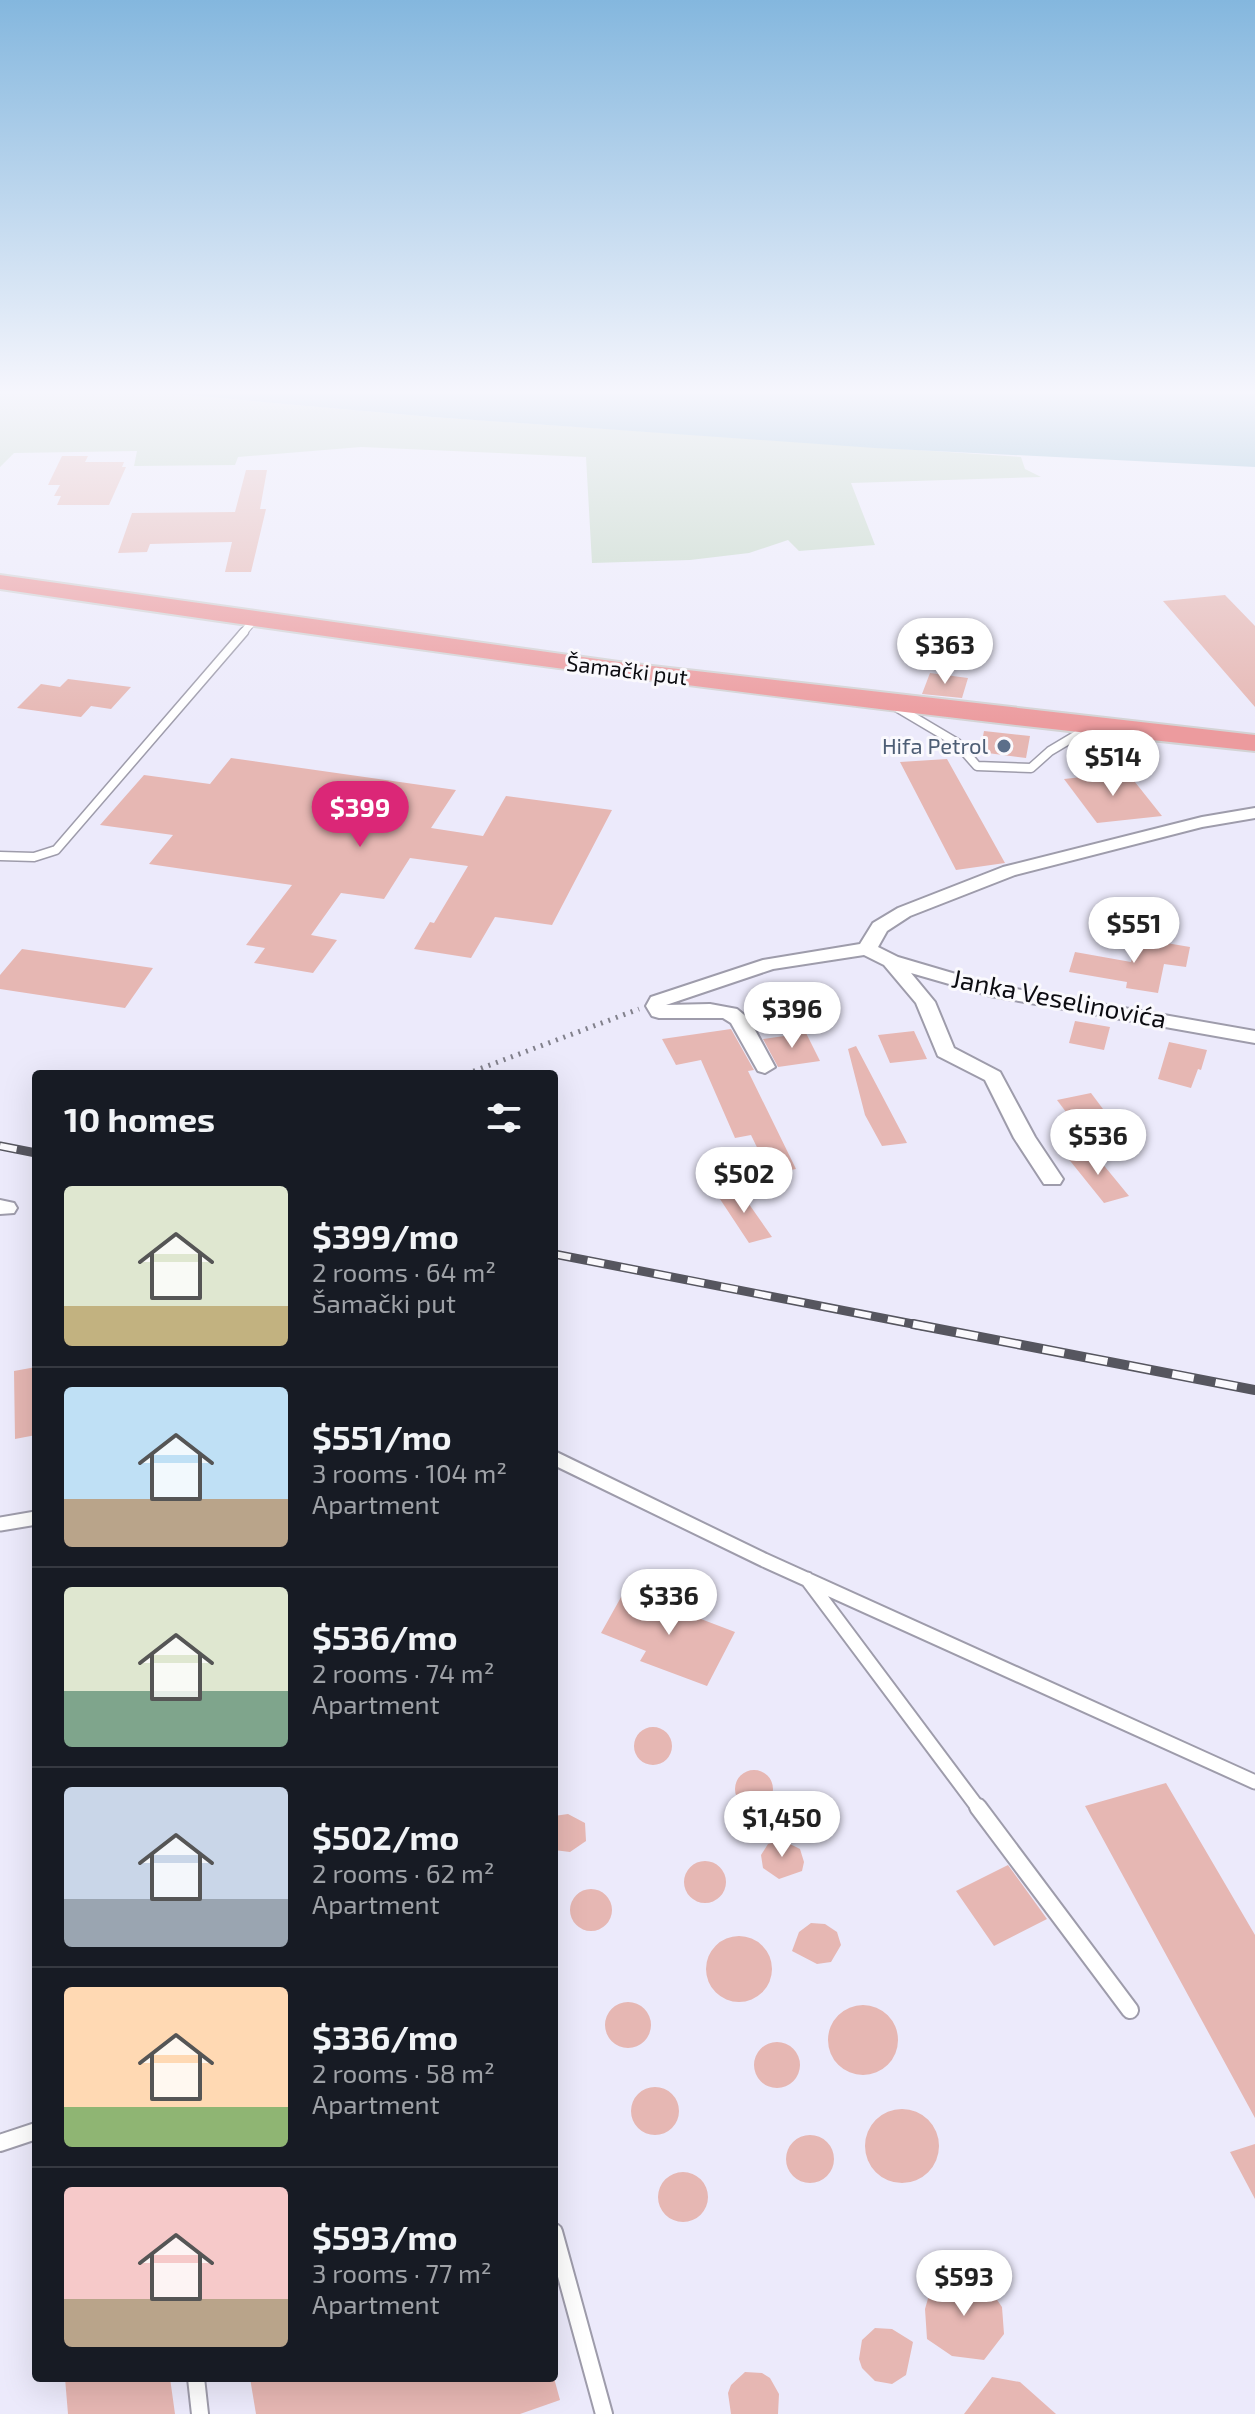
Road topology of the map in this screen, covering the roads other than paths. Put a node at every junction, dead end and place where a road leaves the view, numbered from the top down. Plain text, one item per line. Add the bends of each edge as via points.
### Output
1 (0, 582) edge
2 (254, 620) junction
3 (888, 703) junction
4 (1093, 726) junction
5 (1255, 743) edge
6 (1255, 813) edge
7 (0, 856) edge
8 (867, 949) junction
9 (891, 961) junction
10 (1255, 1037) edge
11 (765, 1067) dead end
12 (1052, 1179) dead end
13 (558, 1460) edge
14 (32, 1519) edge
15 (0, 1524) edge
16 (804, 1576) junction
17 (1255, 1782) edge
18 (1130, 2010) dead end
19 (32, 2132) edge
20 (0, 2143) edge
21 (558, 2247) edge
22 (196, 2382) edge
23 (200, 2414) edge
24 (604, 2414) edge

1 - 2 main road, Šamački put
2 - 3 main road, Šamački put
2 - 7 lane via 56,850 34,857
3 - 4 main road, Šamački put
3 - 4 lane via 935,728 985,768 1031,768
4 - 5 main road, Šamački put
6 - 8 street via 1009,871 904,912 880,927
8 - 9 street, Janka Veselinovića
8 - 11 street via 770,964 658,1001 659,1012 703,1009 732,1014
9 - 10 street, Janka Veselinovića via 991,990
9 - 12 street via 925,1002 945,1052 993,1076
13 - 16 lane
14 - 15 lane
16 - 17 lane
16 - 18 lane
19 - 20 lane
21 - 24 lane
22 - 23 lane

